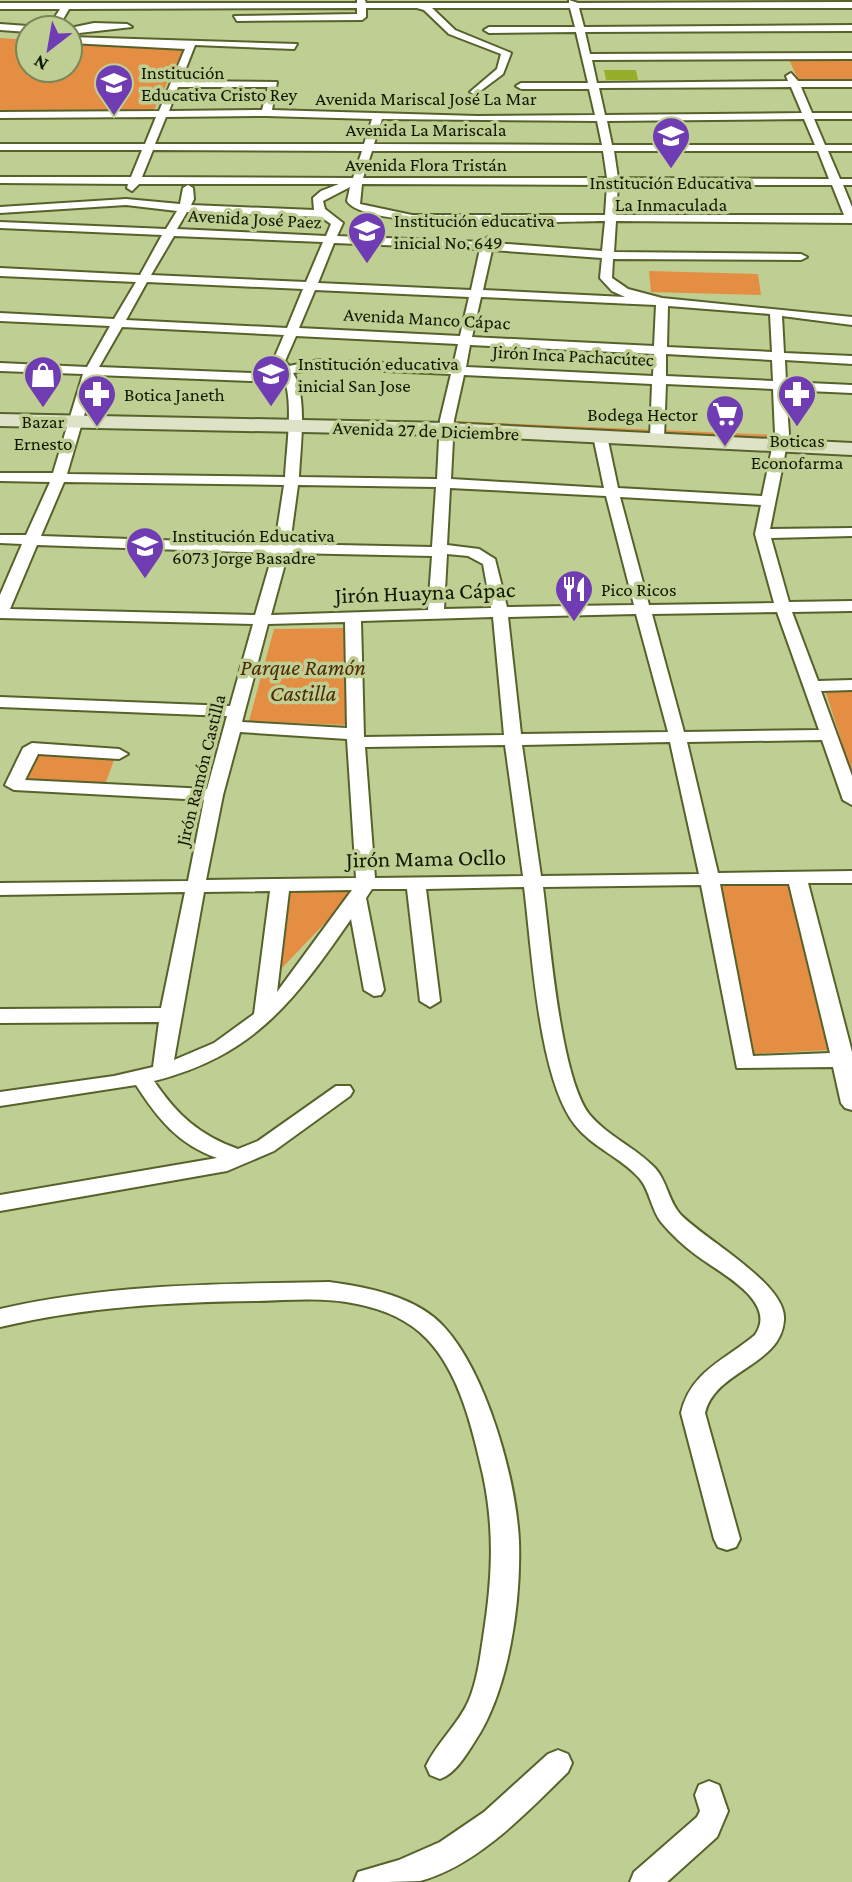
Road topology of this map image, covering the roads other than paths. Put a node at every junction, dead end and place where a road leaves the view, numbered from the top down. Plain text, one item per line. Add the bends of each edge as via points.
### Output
1 (3, 0) edge
2 (221, 2) edge
3 (360, 2) edge
4 (574, 2) edge
5 (763, 2) edge
6 (847, 3) edge
7 (407, 4) junction
8 (46, 5) junction
9 (67, 5) junction
10 (0, 6) edge
11 (40, 14) edge
12 (62, 14) edge
13 (852, 17) edge
14 (236, 18) dead end
15 (127, 27) dead end
16 (84, 28) edge
17 (852, 28) edge
18 (489, 30) dead end
19 (580, 30) junction
20 (84, 40) edge
21 (777, 42) junction
22 (191, 44) junction
23 (294, 46) dead end
24 (852, 56) edge
25 (586, 57) junction
26 (175, 84) junction
27 (852, 84) edge
28 (796, 85) junction
29 (521, 86) dead end
30 (592, 86) junction
31 (475, 92) dead end
32 (265, 113) junction
33 (163, 114) junction
34 (0, 115) edge
35 (378, 116) junction
36 (600, 116) junction
37 (808, 116) junction
38 (852, 116) edge
39 (149, 146) junction
40 (0, 147) edge
41 (369, 147) junction
42 (608, 148) junction
43 (821, 148) junction
44 (852, 148) edge
45 (0, 180) edge
46 (135, 180) junction
47 (163, 180) junction
48 (216, 180) junction
49 (357, 181) junction
50 (613, 182) junction
51 (836, 182) junction
52 (852, 182) edge
53 (188, 188) junction
54 (126, 202) junction
55 (35, 208) junction
56 (183, 208) junction
57 (0, 210) edge
58 (325, 214) junction
59 (400, 217) junction
60 (852, 218) edge
61 (608, 219) junction
62 (4, 227) edge
63 (170, 232) junction
64 (331, 239) junction
65 (487, 243) junction
66 (606, 255) junction
67 (801, 257) dead end
68 (0, 266) edge
69 (0, 272) edge
70 (144, 276) junction
71 (606, 278) junction
72 (310, 283) junction
73 (477, 294) junction
74 (540, 297) junction
75 (662, 302) junction
76 (776, 311) junction
77 (0, 317) edge
78 (852, 321) edge
79 (115, 323) junction
80 (291, 331) junction
81 (466, 339) junction
82 (660, 349) junction
83 (776, 355) junction
84 (852, 360) edge
85 (0, 367) edge
86 (459, 368) junction
87 (286, 369) junction
88 (90, 372) junction
89 (658, 378) junction
90 (778, 384) junction
91 (852, 388) edge
92 (0, 413) edge
93 (77, 418) junction
94 (0, 420) edge
95 (295, 422) junction
96 (447, 425) junction
97 (538, 428) junction
98 (656, 433) junction
99 (600, 436) junction
100 (852, 438) edge
101 (781, 439) junction
102 (852, 449) edge
103 (0, 477) edge
104 (59, 477) junction
105 (292, 480) junction
106 (443, 483) junction
107 (611, 492) junction
108 (768, 501) junction
109 (852, 533) edge
110 (762, 534) junction
111 (0, 539) edge
112 (34, 540) junction
113 (282, 546) junction
114 (438, 549) junction
115 (852, 606) edge
116 (783, 607) junction
117 (643, 609) junction
118 (500, 612) junction
119 (0, 613) edge
120 (436, 614) junction
121 (354, 616) junction
122 (262, 620) junction
123 (852, 685) edge
124 (812, 686) junction
125 (0, 702) edge
126 (234, 719) junction
127 (830, 735) junction
128 (678, 737) junction
129 (356, 738) junction
130 (513, 740) junction
131 (119, 754) dead end
132 (849, 779) edge
133 (214, 795) junction
134 (852, 800) edge
135 (852, 877) edge
136 (797, 878) junction
137 (711, 879) junction
138 (533, 881) junction
139 (416, 883) junction
140 (280, 885) junction
141 (194, 886) junction
142 (0, 889) edge
143 (361, 890) junction
144 (374, 990) dead end
145 (430, 1001) dead end
146 (170, 1015) junction
147 (0, 1016) edge
148 (264, 1016) junction
149 (846, 1060) edge
150 (152, 1075) junction
151 (343, 1091) dead end
152 (0, 1099) edge
153 (852, 1103) edge
154 (238, 1157) junction
155 (0, 1203) edge
156 (0, 1318) edge
157 (727, 1539) dead end
158 (558, 1763) dead end
159 (440, 1766) dead end
160 (709, 1795) dead end
161 (369, 1882) edge
162 (645, 1882) edge

1 - 10 street
2 - 3 street
2 - 9 street
3 - 7 street
3 - 14 street via 362,17
4 - 5 street
4 - 7 street
4 - 19 street
5 - 6 street
5 - 21 street
6 - 13 street
7 - 31 street via 427,8 452,32 506,53 502,71
8 - 9 street
8 - 10 street
8 - 11 street
9 - 12 street
15 - 16 street
17 - 21 street
18 - 19 street
19 - 21 street
19 - 25 street
20 - 22 street
21 - 24 street
21 - 25 street
21 - 28 street
22 - 23 street
22 - 26 street
25 - 30 street
26 - 32 street via 274,84
26 - 33 street
27 - 28 street
28 - 30 street
28 - 37 street
29 - 30 street
30 - 36 street
32 - 33 street, Avenida Mariscal José La Mar
32 - 35 street, Avenida Mariscal José La Mar
33 - 34 street, Avenida Mariscal José La Mar
33 - 39 street
35 - 36 street, Avenida Mariscal José La Mar
35 - 41 street
36 - 37 street, Avenida Mariscal José La Mar
36 - 42 street
37 - 38 street, Avenida Mariscal José La Mar
37 - 43 street
39 - 40 street, Avenida La Mariscala
39 - 41 street, Avenida La Mariscala
39 - 46 street
41 - 42 street, Avenida La Mariscala
41 - 49 street
42 - 43 street, Avenida La Mariscala
42 - 50 street
43 - 44 street, Avenida La Mariscala
43 - 51 street
45 - 46 street, Avenida Flora Tristán
46 - 47 street, Avenida Flora Tristán
46 - 54 street
47 - 48 street, Avenida Flora Tristán
47 - 53 street
48 - 49 street, Avenida Flora Tristán
48 - 53 street
49 - 50 street, Avenida Flora Tristán
49 - 58 street via 320,196 316,206
49 - 59 street via 356,206
50 - 51 street, Avenida Flora Tristán
50 - 61 street
51 - 52 street, Avenida Flora Tristán
51 - 60 street
53 - 56 street
54 - 55 street
54 - 56 street
55 - 57 street
55 - 62 street
56 - 58 street
56 - 63 street
58 - 64 street via 337,223
59 - 61 street
59 - 65 street via 398,222 408,229
60 - 61 street
61 - 66 street
62 - 63 street, Avenida José Paez
63 - 64 street, Avenida José Paez
63 - 70 street
64 - 65 street, Avenida José Paez
64 - 72 street, Jirón Ramón Castilla
65 - 66 street, Avenida José Paez
65 - 73 street
66 - 67 street, Avenida José Paez
66 - 71 street
68 - 70 street
69 - 70 street
70 - 72 street
70 - 79 street
71 - 74 street
71 - 75 street via 623,292
72 - 73 street
72 - 80 street, Jirón Ramón Castilla
73 - 74 street
73 - 81 street
74 - 75 street
75 - 76 street
75 - 82 street
76 - 78 street
76 - 83 street
77 - 79 street, Avenida Manco Cápac
79 - 80 street, Avenida Manco Cápac
79 - 88 street
80 - 81 street, Avenida Manco Cápac
80 - 87 street, Jirón Ramón Castilla via 279,361
81 - 82 street, Avenida Manco Cápac
81 - 86 street
82 - 83 street, Avenida Manco Cápac
82 - 89 street
83 - 84 street, Avenida Manco Cápac
83 - 90 street
85 - 88 street, Jirón Inca Pachacútec
86 - 87 street, Jirón Inca Pachacútec via 319,363
86 - 89 street, Jirón Inca Pachacútec
86 - 96 street
87 - 88 street, Jirón Inca Pachacútec via 251,377
87 - 95 street, Jirón Ramón Castilla via 292,381
88 - 93 street
89 - 90 street, Jirón Inca Pachacútec
89 - 98 street
90 - 91 street, Jirón Inca Pachacútec
90 - 101 street
92 - 93 street, Avenida 27 de Diciembre
93 - 94 street, Avenida 27 de Diciembre
93 - 95 street, Avenida 27 de Diciembre
93 - 104 street
95 - 96 street, Avenida 27 de Diciembre
95 - 105 street, Jirón Ramón Castilla
96 - 97 street, Avenida 27 de Diciembre
96 - 106 street
97 - 98 street, Avenida 27 de Diciembre
97 - 99 street, Avenida 27 de Diciembre
98 - 99 street, Avenida 27 de Diciembre
98 - 101 street, Avenida 27 de Diciembre
99 - 107 street
100 - 101 street, Avenida 27 de Diciembre
101 - 102 street, Avenida 27 de Diciembre
101 - 108 street
103 - 104 street
104 - 105 street
104 - 112 street
105 - 106 street
105 - 113 street, Jirón Ramón Castilla
106 - 107 street
106 - 114 street
107 - 108 street
107 - 117 street
108 - 110 street
109 - 110 street
110 - 116 street
111 - 112 street
112 - 113 street
112 - 119 street
113 - 114 street via 418,553
113 - 122 street, Jirón Ramón Castilla
114 - 118 street via 478,554 490,562
114 - 120 street
115 - 116 street, Jirón Huayna Cápac
116 - 117 street, Jirón Huayna Cápac
116 - 124 street
117 - 118 street, Jirón Huayna Cápac
117 - 128 street
118 - 120 street, Jirón Huayna Cápac
118 - 130 street
119 - 122 street, Jirón Huayna Cápac
120 - 121 street, Jirón Huayna Cápac
121 - 122 street, Jirón Huayna Cápac
121 - 129 street
122 - 126 street, Jirón Ramón Castilla
123 - 124 street
124 - 127 street
125 - 126 street
126 - 129 street
126 - 133 street, Jirón Ramón Castilla
127 - 128 street
127 - 132 street
128 - 130 street
128 - 137 street
129 - 130 street
129 - 143 street
130 - 138 street
131 - 133 street via 32,748 14,785
132 - 134 street
133 - 141 street, Jirón Ramón Castilla
135 - 136 street, Jirón Mama Ocllo
136 - 137 street, Jirón Mama Ocllo
136 - 149 street
137 - 138 street, Jirón Mama Ocllo
137 - 149 street via 744,1063
138 - 139 street, Jirón Mama Ocllo
138 - 157 street via 558,1065 573,1106 584,1122 650,1176 664,1210 696,1243 725,1261 762,1296 773,1316 770,1332 756,1349 701,1384 693,1400
139 - 143 street, Jirón Mama Ocllo
139 - 145 street
140 - 141 street, Jirón Mama Ocllo
140 - 143 street, Jirón Mama Ocllo
140 - 148 street
141 - 142 street, Jirón Mama Ocllo
141 - 146 street, Jirón Ramón Castilla
143 - 144 street
143 - 148 street via 280,1001
146 - 147 street
146 - 150 street, Jirón Ramón Castilla
148 - 150 street via 207,1057
149 - 153 street
150 - 152 street
150 - 154 street via 175,1128 205,1147
151 - 154 street via 266,1146
154 - 155 street via 219,1166 143,1181
156 - 159 street via 113,1296 329,1291 365,1295 403,1311 436,1333 463,1375 479,1418 506,1541 484,1699
158 - 161 street via 497,1823 453,1852 400,1876
160 - 162 street via 714,1811 707,1827

